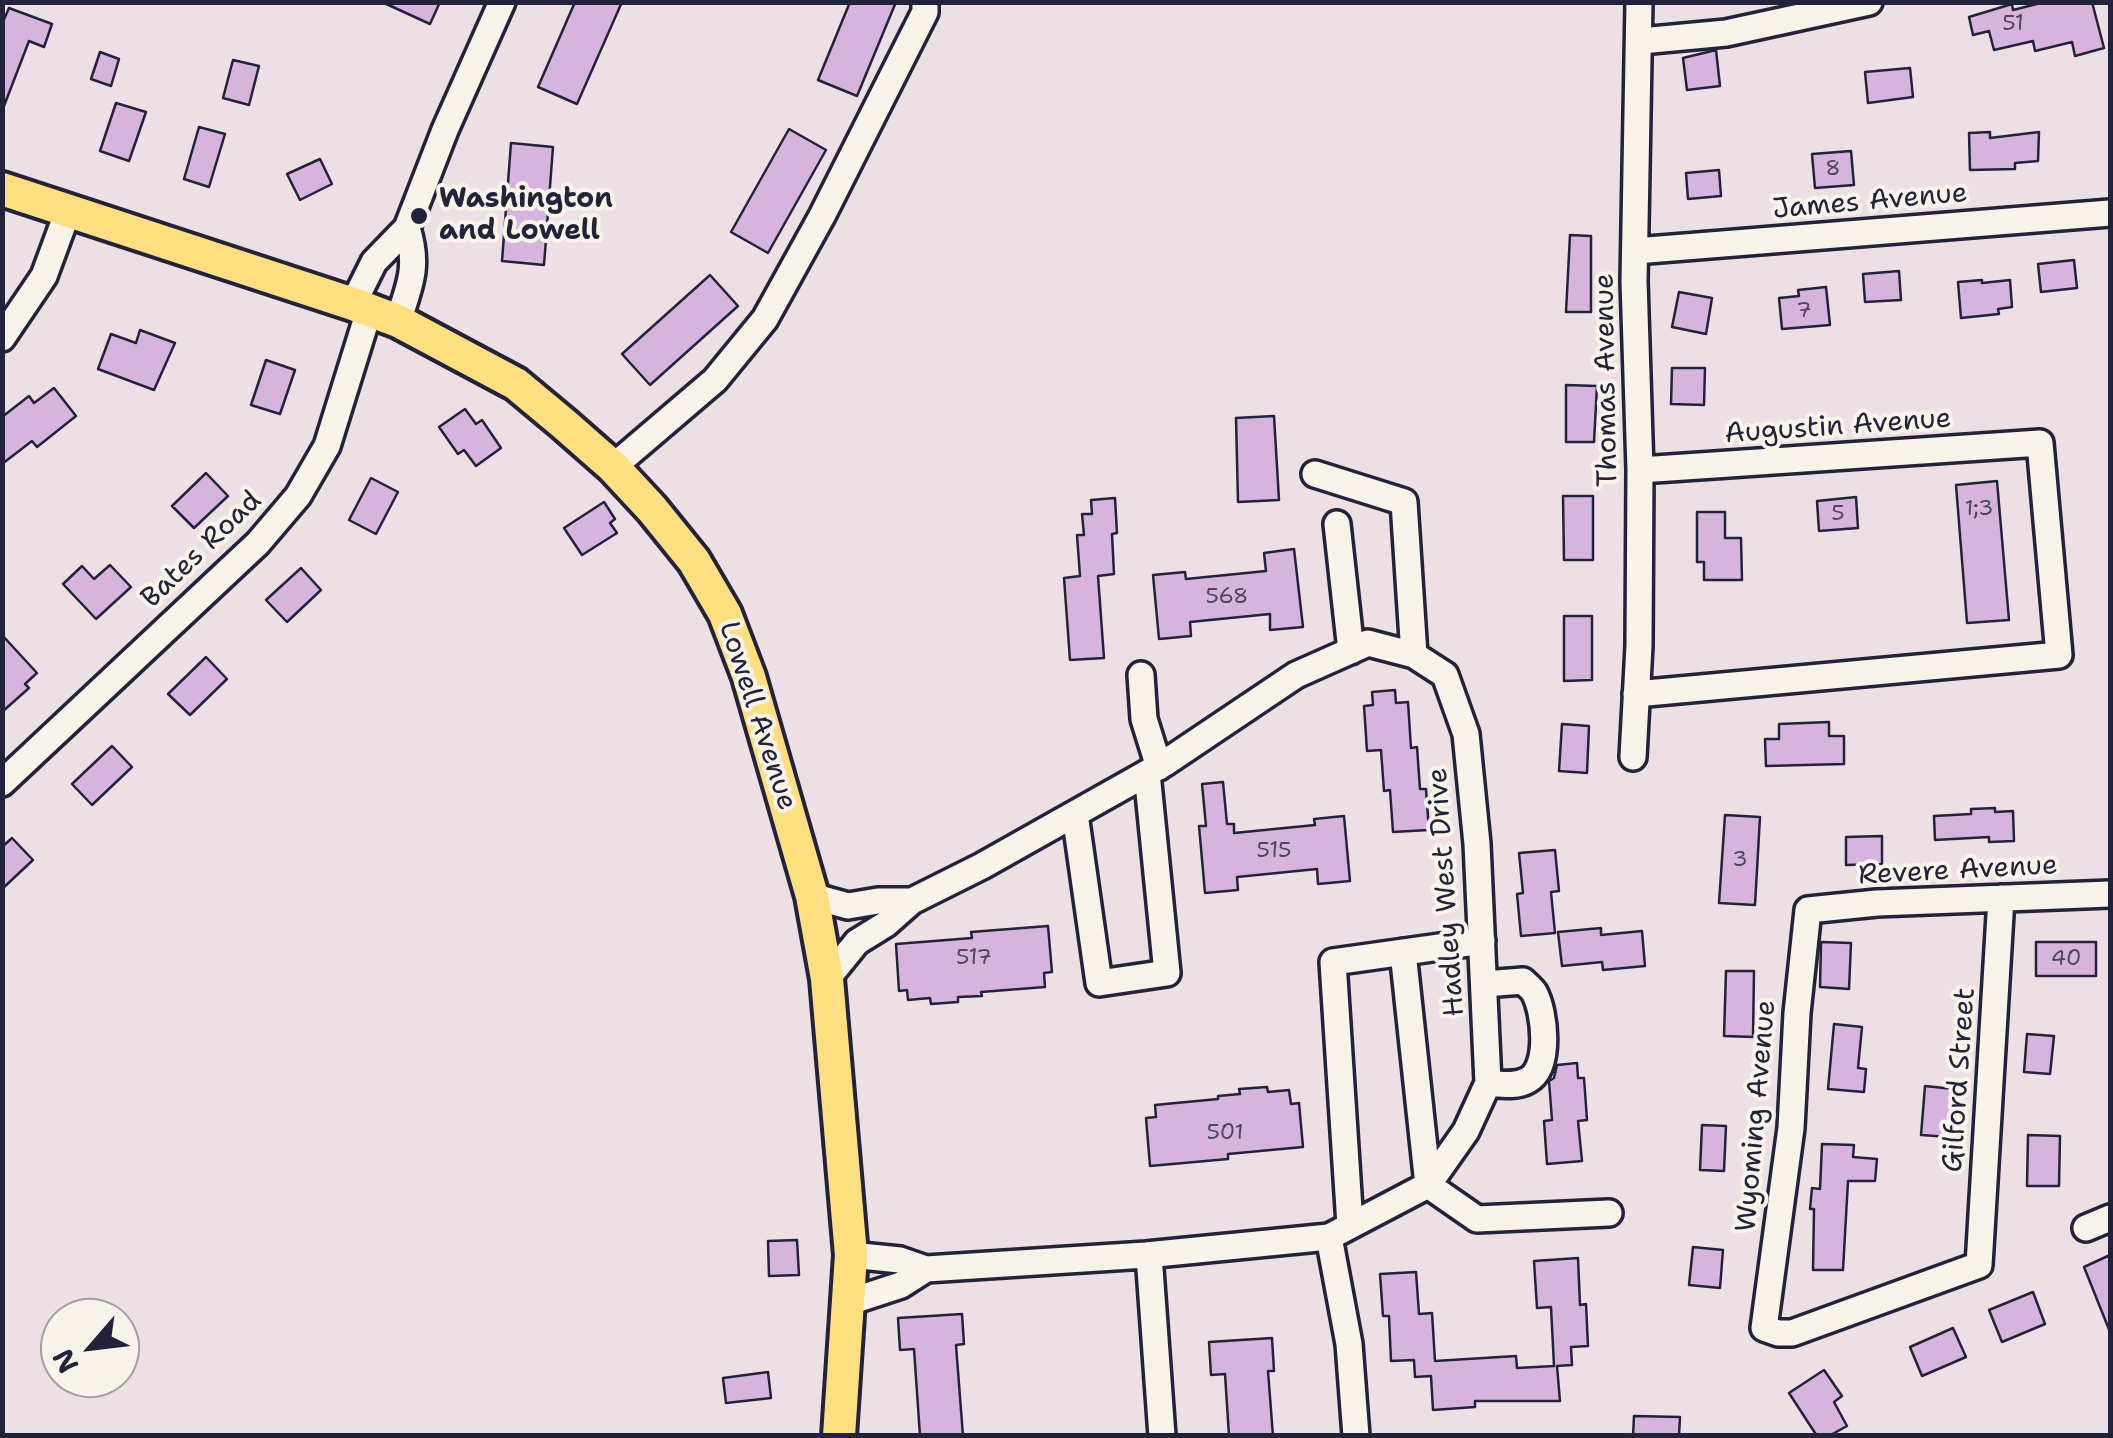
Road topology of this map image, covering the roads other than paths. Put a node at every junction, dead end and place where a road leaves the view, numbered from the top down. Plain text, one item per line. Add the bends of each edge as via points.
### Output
1 (502, 2) edge
2 (925, 2) edge
3 (1640, 2) edge
4 (1868, 2) edge
5 (1641, 41) junction
6 (2, 189) edge
7 (68, 212) junction
8 (2110, 212) edge
9 (407, 228) junction
10 (1635, 251) junction
11 (374, 312) junction
12 (2, 338) edge
13 (613, 467) junction
14 (1640, 470) junction
15 (1315, 474) dead end
16 (1337, 524) dead end
17 (1351, 650) junction
18 (1414, 655) junction
19 (1141, 675) dead end
20 (1636, 694) junction
21 (1633, 757) dead end
22 (1153, 770) junction
23 (2, 783) edge
24 (1075, 814) junction
25 (2110, 894) edge
26 (812, 896) junction
27 (2002, 898) junction
28 (912, 901) junction
29 (1808, 910) joint
30 (1482, 941) junction
31 (1402, 952) junction
32 (827, 979) junction
33 (1484, 984) junction
34 (1488, 1083) junction
35 (1428, 1184) junction
36 (1609, 1213) dead end
37 (1340, 1231) junction
38 (851, 1255) junction
39 (1150, 1255) junction
40 (926, 1269) junction
41 (849, 1302) junction
42 (1764, 1328) joint
43 (839, 1436) edge
44 (1162, 1436) edge
45 (1356, 1436) edge

1 - 9 street
2 - 13 street via 766,319 715,380
3 - 5 street, Thomas Avenue
4 - 5 street via 1726,33
5 - 10 street, Thomas Avenue
6 - 7 main road, Lowell Avenue
7 - 11 main road, Lowell Avenue
7 - 12 street via 44,276
8 - 10 street, James Avenue
9 - 11 street via 374,262
9 - 11 street via 414,252 410,284
10 - 14 street, Thomas Avenue
11 - 13 main road, Lowell Avenue via 516,384
11 - 23 street, Bates Road via 326,446 298,496 258,543
13 - 26 main road, Lowell Avenue via 694,560 724,614 749,676
14 - 20 street, Thomas Avenue
14 - 20 street, Augustin Avenue via 2040,444 2058,655
15 - 18 street via 1404,502
16 - 17 street
17 - 18 street via 1368,643
17 - 22 street via 1296,675
18 - 30 street, Hadley West Drive via 1445,676 1466,734
19 - 22 street
20 - 21 street, Thomas Avenue
22 - 24 street
22 - 24 street via 1167,973 1099,983
24 - 28 street
25 - 27 street, Revere Avenue
26 - 28 street via 848,906
26 - 32 main road, Lowell Avenue
27 - 29 street, Revere Avenue
27 - 42 street, Gilford Street via 1979,1265 1792,1332
28 - 32 street via 857,942
29 - 42 street, Wyoming Avenue via 1791,1128
30 - 31 street
30 - 33 street, Hadley West Drive
31 - 35 street
31 - 37 street via 1334,962
32 - 38 main road, Lowell Avenue
33 - 34 street, Hadley West Drive
33 - 34 street via 1523,981 1534,991 1545,1045 1541,1066 1529,1080
34 - 35 street, Hadley West Drive via 1466,1131
35 - 36 street via 1478,1220
35 - 37 street, Hadley West Drive
37 - 39 street, Hadley West Drive
37 - 45 street
38 - 40 street, Hadley West Drive
38 - 41 main road, Lowell Avenue
39 - 40 street, Hadley West Drive
39 - 44 street
40 - 41 street, Hadley West Drive
41 - 43 main road, Lowell Avenue

